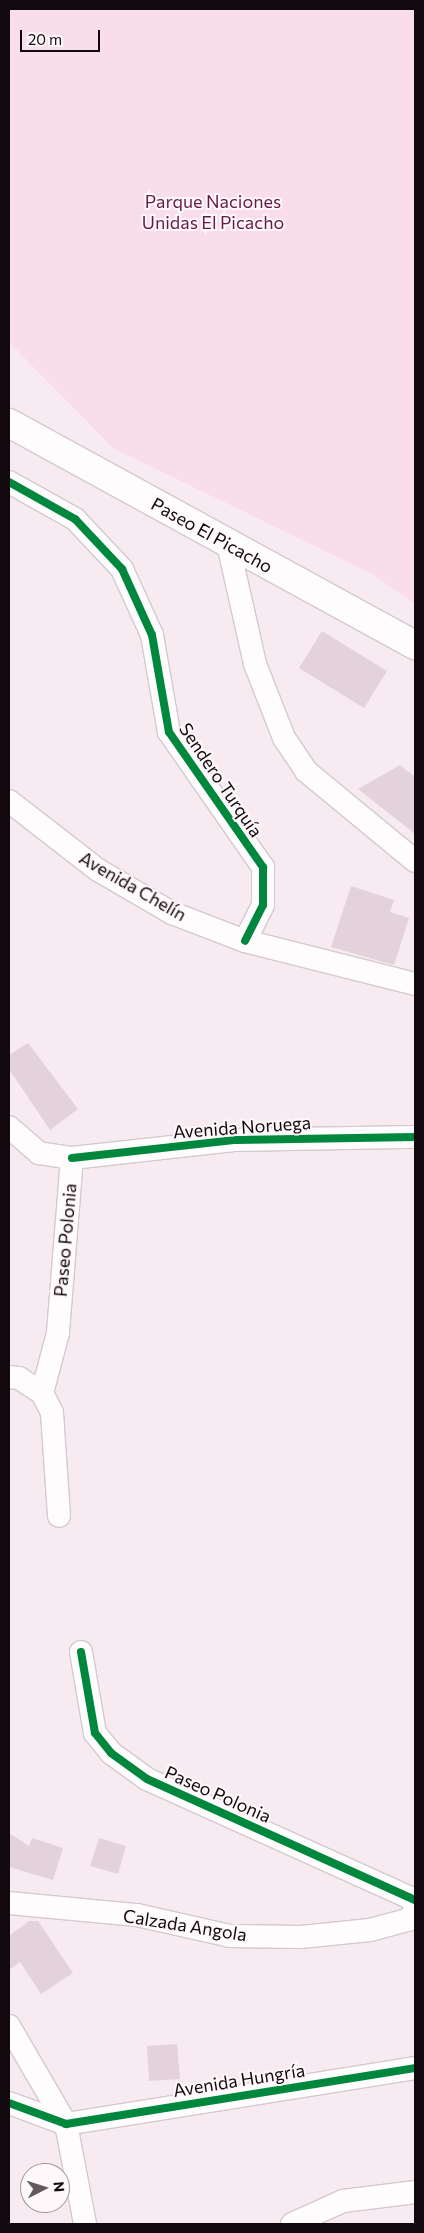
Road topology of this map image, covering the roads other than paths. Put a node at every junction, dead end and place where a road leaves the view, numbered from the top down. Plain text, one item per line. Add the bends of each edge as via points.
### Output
1 (9, 423) edge
2 (9, 482) edge
3 (228, 544) junction
4 (415, 645) edge
5 (9, 801) edge
6 (415, 861) edge
7 (245, 941) junction
8 (415, 984) edge
9 (11, 1133) edge
10 (415, 1137) edge
11 (72, 1158) junction
12 (9, 1377) edge
13 (42, 1392) junction
14 (59, 1516) dead end
15 (81, 1652) dead end
16 (415, 1900) edge
17 (9, 1903) edge
18 (415, 1911) edge
19 (9, 2026) edge
20 (415, 2068) edge
21 (9, 2103) edge
22 (66, 2124) junction
23 (415, 2192) edge
24 (85, 2224) edge
25 (292, 2224) edge

1 - 3 street, Paseo El Picacho
2 - 7 street, Sendero Turquía via 75,519 122,569 152,635 169,732 263,867 263,906
3 - 4 street, Paseo El Picacho
3 - 6 street via 255,664 284,738 306,772
5 - 7 street, Avenida Chelín via 98,870 172,913
7 - 8 street, Avenida Chelín
9 - 11 street, Paseo Polonia via 39,1153
10 - 11 street, Avenida Noruega via 236,1140
11 - 13 street, Paseo Polonia via 58,1333
12 - 13 street via 19,1378
13 - 14 street via 52,1413
15 - 16 street, Paseo Polonia via 95,1733 111,1753 147,1779
17 - 18 street, Calzada Angola via 137,1916 230,1936 302,1937 370,1930 408,1920
19 - 22 street
20 - 22 street, Avenida Hungría
21 - 22 street
22 - 24 street
23 - 25 street via 343,2201

